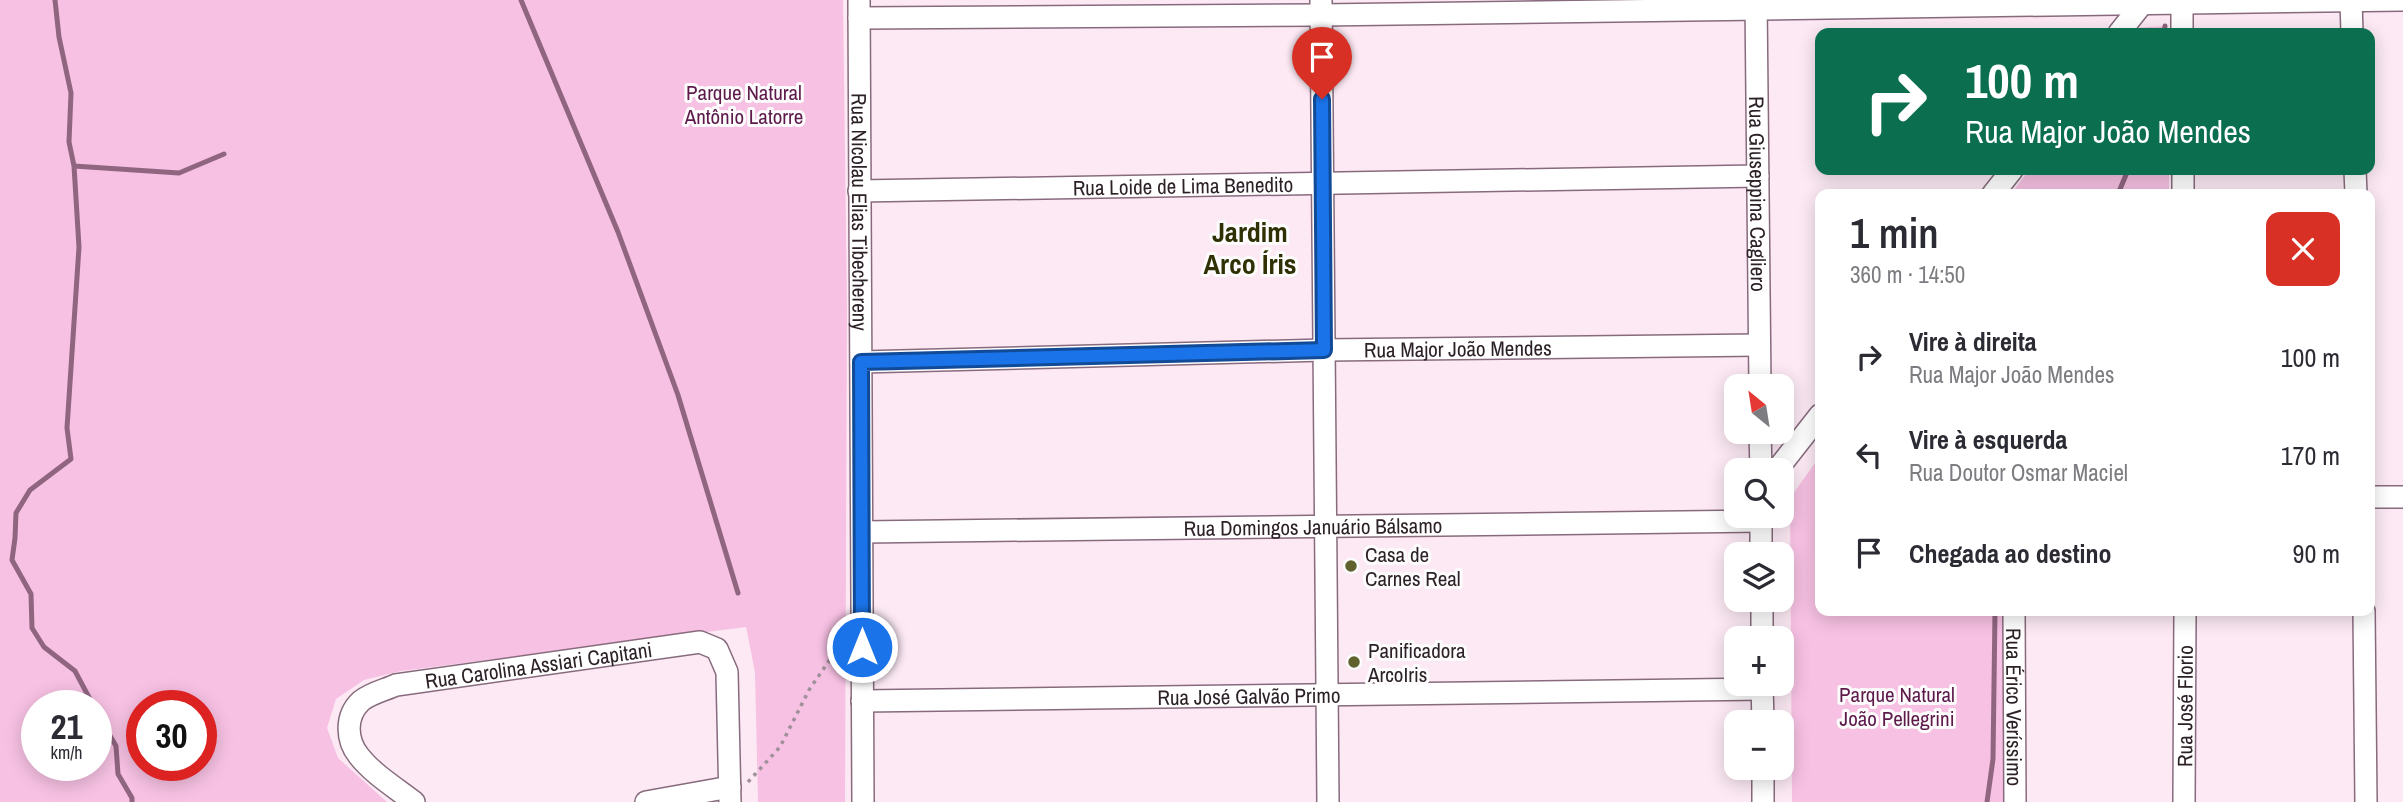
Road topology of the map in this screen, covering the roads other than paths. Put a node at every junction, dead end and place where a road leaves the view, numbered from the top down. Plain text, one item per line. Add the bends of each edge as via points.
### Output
1 (2351, 0) edge
2 (2403, 0) edge
3 (2182, 1) edge
4 (1756, 4) edge
5 (2142, 4) junction
6 (1321, 8) edge
7 (859, 9) edge
8 (2123, 28) edge
9 (2182, 28) edge
10 (2352, 28) edge
11 (2008, 175) edge
12 (1758, 176) junction
13 (1323, 183) junction
14 (1997, 189) edge
15 (859, 191) junction
16 (1759, 345) junction
17 (1324, 350) junction
18 (861, 362) junction
19 (1760, 374) edge
20 (1815, 421) edge
21 (1786, 458) edge
22 (2375, 497) edge
23 (2403, 497) edge
24 (1724, 520) edge
25 (1325, 525) junction
26 (863, 532) junction
27 (2014, 616) edge
28 (2185, 616) edge
29 (2364, 616) edge
30 (1724, 688) edge
31 (1327, 694) junction
32 (862, 702) junction
33 (1763, 780) edge
34 (730, 795) edge
35 (414, 802) edge
36 (646, 802) edge
37 (863, 802) edge
38 (1328, 802) edge
39 (1763, 802) edge
40 (2015, 802) edge
41 (2184, 802) edge
42 (2366, 802) edge

1 - 2 street
1 - 3 street
1 - 10 street
3 - 5 street
3 - 9 street
4 - 5 street
4 - 6 street
4 - 12 street, Rua Giuseppina Cagliero
5 - 8 street
6 - 7 street
6 - 13 street
7 - 15 street, Rua Nicolau Elias Tibechereny
11 - 14 street
12 - 13 street, Rua Loide de Lima Benedito
12 - 16 street, Rua Giuseppina Cagliero
13 - 15 street, Rua Loide de Lima Benedito
13 - 17 street
15 - 18 street, Rua Nicolau Elias Tibechereny
16 - 17 street, Rua Major João Mendes
16 - 19 street, Rua Giuseppina Cagliero
17 - 18 street, Rua Major João Mendes
17 - 25 street
18 - 26 street, Rua Nicolau Elias Tibechereny
20 - 21 street
22 - 23 street
24 - 25 street, Rua Domingos Januário Bálsamo
25 - 26 street, Rua Domingos Januário Bálsamo
25 - 31 street
26 - 32 street, Rua Nicolau Elias Tibechereny
27 - 40 street, Rua Érico Veríssimo
28 - 41 street, Rua José Florio
29 - 42 street
30 - 31 street, Rua José Galvão Primo
31 - 32 street, Rua José Galvão Primo
31 - 38 street
32 - 37 street, Rua Nicolau Elias Tibechereny
33 - 39 street
34 - 35 street, Rua Carolina Assiari Capitani via 727,672 716,649 700,642 396,685 376,693 362,701 349,720 352,745 360,758
34 - 36 street

